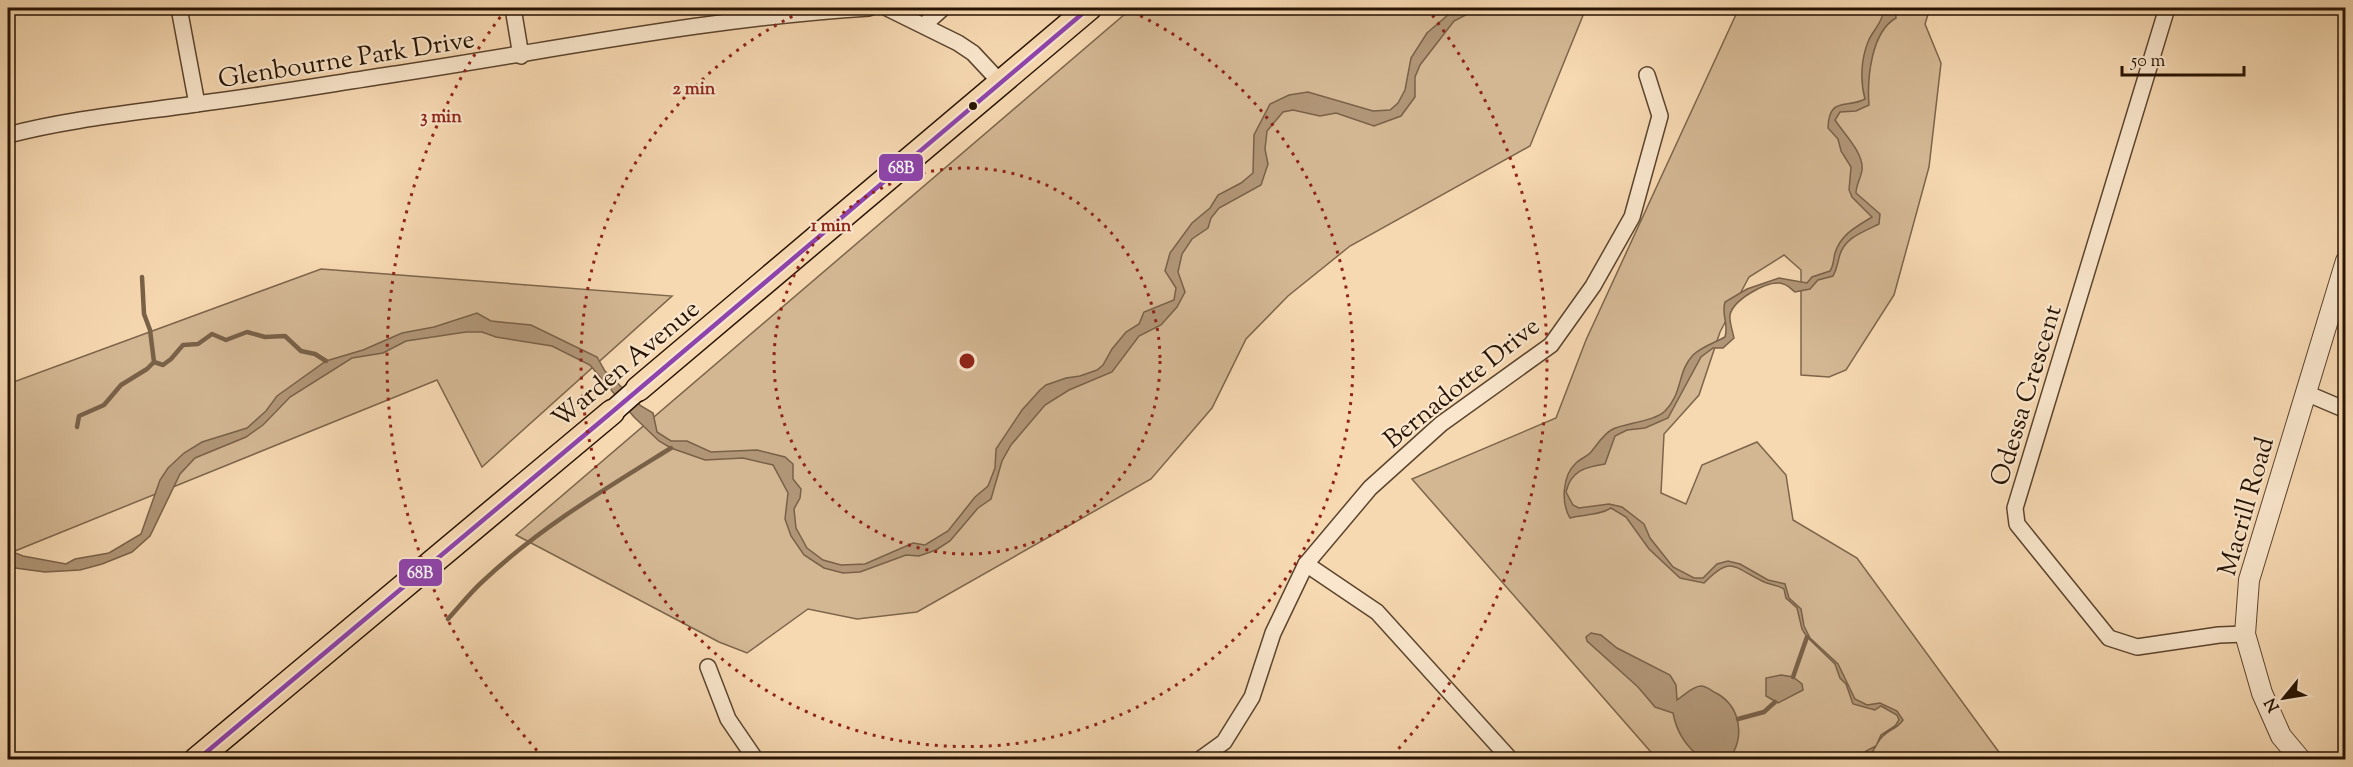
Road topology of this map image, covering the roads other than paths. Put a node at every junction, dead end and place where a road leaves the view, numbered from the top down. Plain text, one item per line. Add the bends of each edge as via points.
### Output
1 (179, 8) edge
2 (513, 8) edge
3 (870, 8) edge
4 (887, 8) edge
5 (943, 8) edge
6 (1089, 8) edge
7 (2167, 8) edge
8 (924, 25) junction
9 (521, 56) junction
10 (1647, 75) dead end
11 (1001, 83) junction
12 (197, 104) junction
13 (8, 135) edge
14 (2346, 261) edge
15 (638, 389) joint
16 (2306, 393) junction
17 (2346, 410) edge
18 (612, 412) joint
19 (1306, 564) junction
20 (2245, 634) junction
21 (708, 667) dead end
22 (196, 759) edge
23 (756, 759) edge
24 (1199, 759) edge
25 (1511, 759) edge
26 (2301, 759) edge

1 - 12 street
2 - 9 street
3 - 9 street, Glenbourne Park Drive via 810,11 654,32
4 - 8 street
5 - 8 street
6 - 11 main road, Warden Avenue
7 - 20 street, Odessa Crescent via 2015,508 2018,524 2109,638 2137,647
8 - 11 street via 973,52
9 - 12 street, Glenbourne Park Drive
10 - 19 street, Bernadotte Drive via 1660,116 1632,217 1593,286 1551,345 1441,424 1370,488
11 - 15 main road, Warden Avenue
12 - 13 street, Glenbourne Park Drive via 99,117
14 - 16 street, Macrill Road
15 - 18 main road, Warden Avenue
16 - 17 street
16 - 20 street, Macrill Road via 2249,580
18 - 22 main road, Warden Avenue
19 - 24 street, Bernadotte Drive via 1273,633 1252,697 1224,742
19 - 25 street via 1377,612
20 - 26 street, Macrill Road via 2262,693 2281,736
21 - 23 street via 728,719

